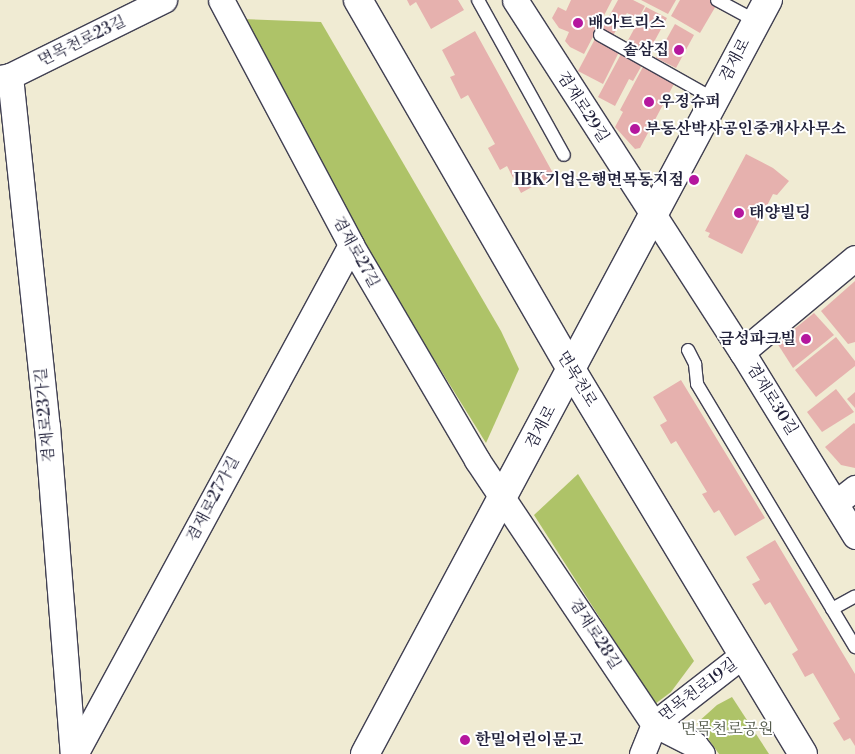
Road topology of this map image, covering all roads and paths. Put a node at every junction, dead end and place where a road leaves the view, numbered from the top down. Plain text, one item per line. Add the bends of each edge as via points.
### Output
1 (164, 0) edge
2 (221, 0) edge
3 (358, 0) edge
4 (478, 0) edge
5 (514, 0) edge
6 (718, 0) edge
7 (762, 11) edge
8 (600, 35) dead end
9 (5, 77) edge
10 (714, 99) junction
11 (564, 155) dead end
12 (652, 215) junction
13 (351, 245) junction
14 (855, 258) edge
15 (688, 350) dead end
16 (742, 352) junction
17 (572, 371) junction
18 (846, 495) edge
19 (504, 496) junction
20 (855, 536) edge
21 (855, 596) edge
22 (832, 609) junction
23 (855, 647) edge
24 (743, 655) junction
25 (654, 724) junction
26 (74, 754) edge
27 (365, 754) edge
28 (642, 754) edge
29 (702, 754) edge
30 (804, 754) edge

1 - 9 street, 면목천로23길
2 - 13 street, 겸재로27길
3 - 17 main road, 면목천로
4 - 11 lane
5 - 12 street, 겸재로29길
6 - 7 lane, 겸재로
7 - 10 main road, 겸재로
8 - 10 lane, 겸재로
9 - 26 street, 겸재로23가길 via 47,426
10 - 12 main road, 겸재로
12 - 16 street, 겸재로30길
12 - 17 main road, 겸재로
13 - 19 street, 겸재로27길 via 477,460
13 - 26 street, 겸재로27가길
14 - 16 street
15 - 22 lane via 695,364 697,384
16 - 18 street, 겸재로30길
17 - 19 main road, 겸재로
17 - 24 main road, 면목천로
18 - 20 street, 겸재로30길
19 - 25 street, 겸재로28길
19 - 27 main road, 겸재로
21 - 22 lane
22 - 23 lane
24 - 25 street, 면목천로19길
24 - 30 main road, 면목천로
25 - 28 street, 면목천로19길
25 - 29 street via 696,745

